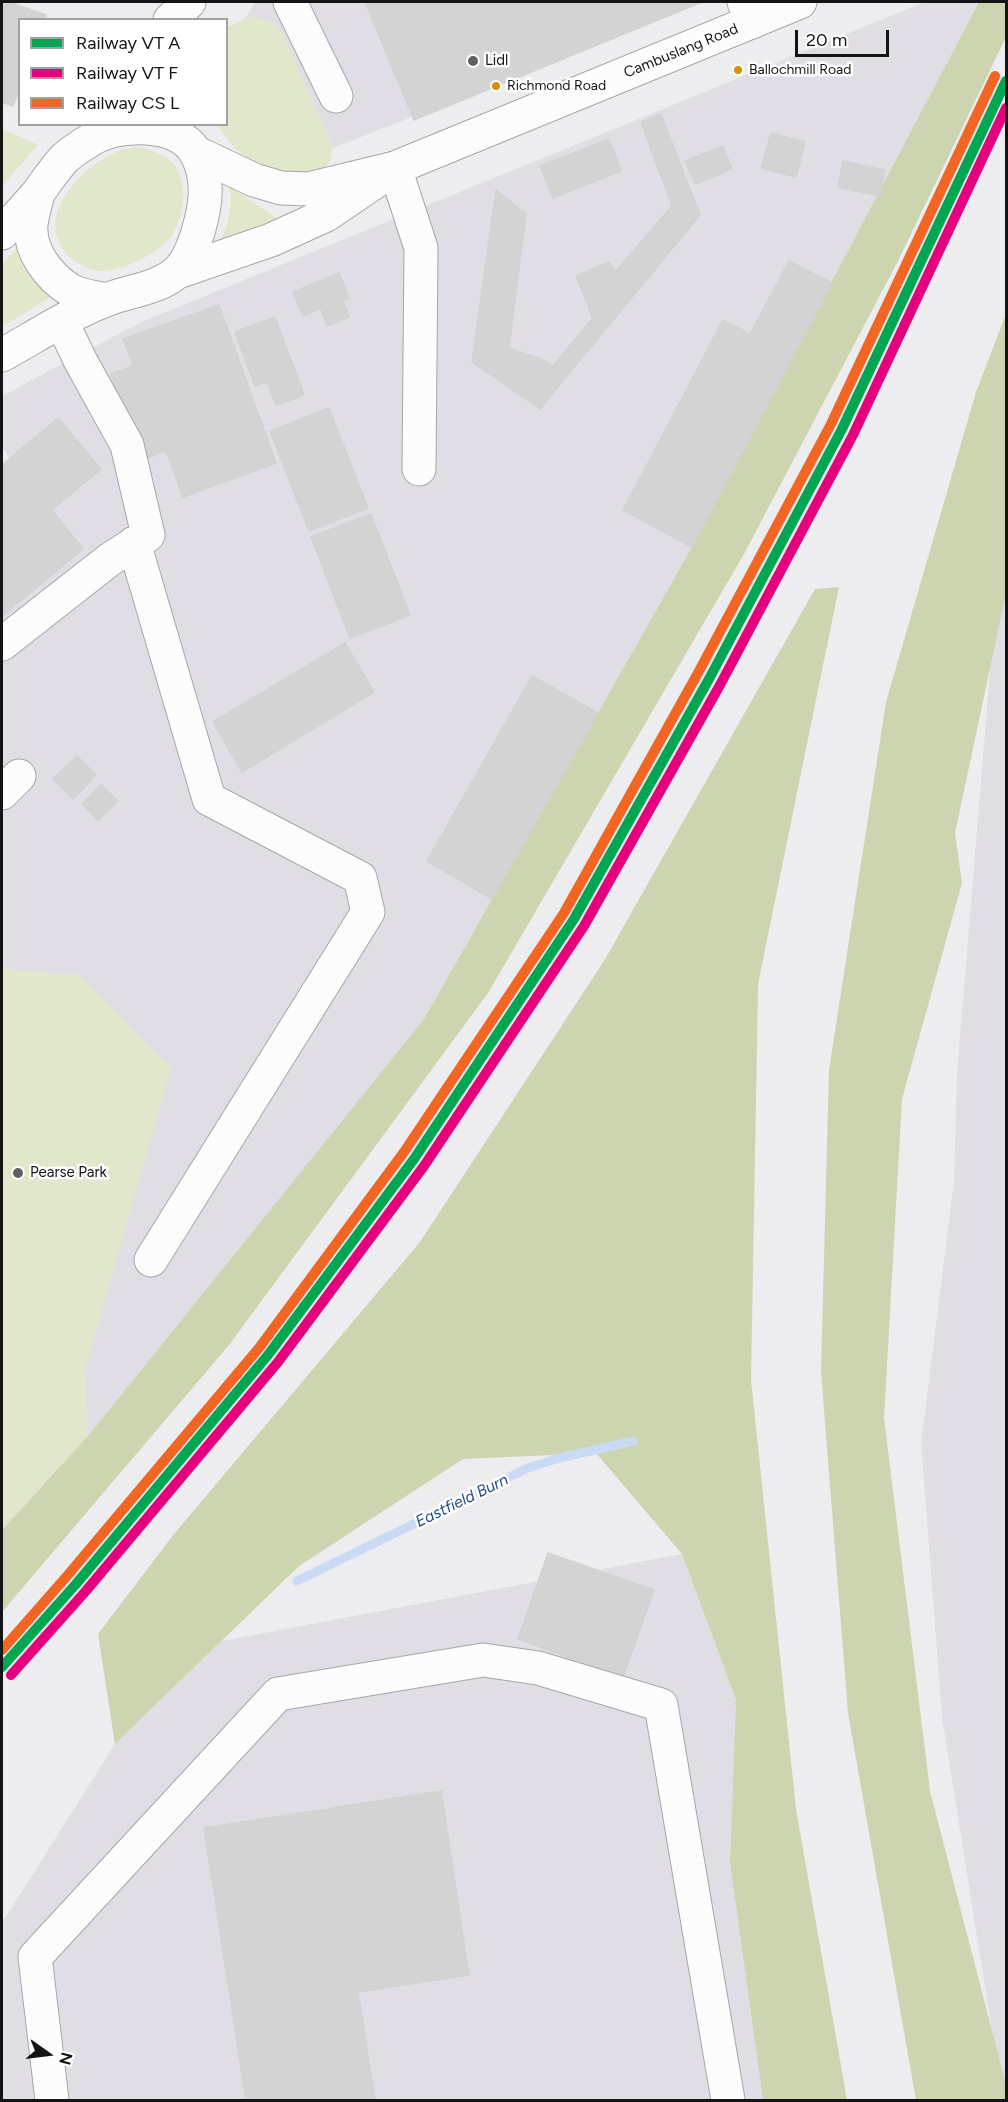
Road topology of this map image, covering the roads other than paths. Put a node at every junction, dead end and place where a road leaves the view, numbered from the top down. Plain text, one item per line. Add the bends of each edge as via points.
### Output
1 (189, 2) edge
2 (205, 2) edge
3 (290, 2) edge
4 (800, 2) edge
5 (748, 12) edge
6 (172, 18) edge
7 (199, 18) edge
8 (336, 96) dead end
9 (84, 126) edge
10 (189, 140) edge
11 (64, 159) junction
12 (395, 168) junction
13 (38, 193) junction
14 (2, 233) edge
15 (178, 272) junction
16 (106, 300) junction
17 (62, 322) junction
18 (2, 355) edge
19 (419, 470) dead end
20 (134, 543) junction
21 (2, 644) edge
22 (151, 1260) dead end
23 (52, 2100) edge
24 (728, 2100) edge

1 - 6 main road
2 - 7 main road
3 - 8 main road
4 - 5 main road, Cambuslang Road
5 - 12 main road, Cambuslang Road
9 - 11 main road
10 - 11 main road via 136,127 94,138
10 - 12 main road via 254,180 280,188 308,189
10 - 15 main road via 205,180 207,200 193,248
11 - 13 main road
12 - 15 main road via 326,215 271,240
12 - 19 main road via 422,248
13 - 14 main road
13 - 16 main road via 31,227 36,254 55,279 71,290
15 - 16 main road
16 - 17 main road
17 - 18 main road
17 - 20 main road via 127,445 148,535
20 - 21 main road
20 - 22 main road via 209,799 360,878 368,912
23 - 24 main road via 35,1957 278,1694 483,1660 538,1668 662,1705

